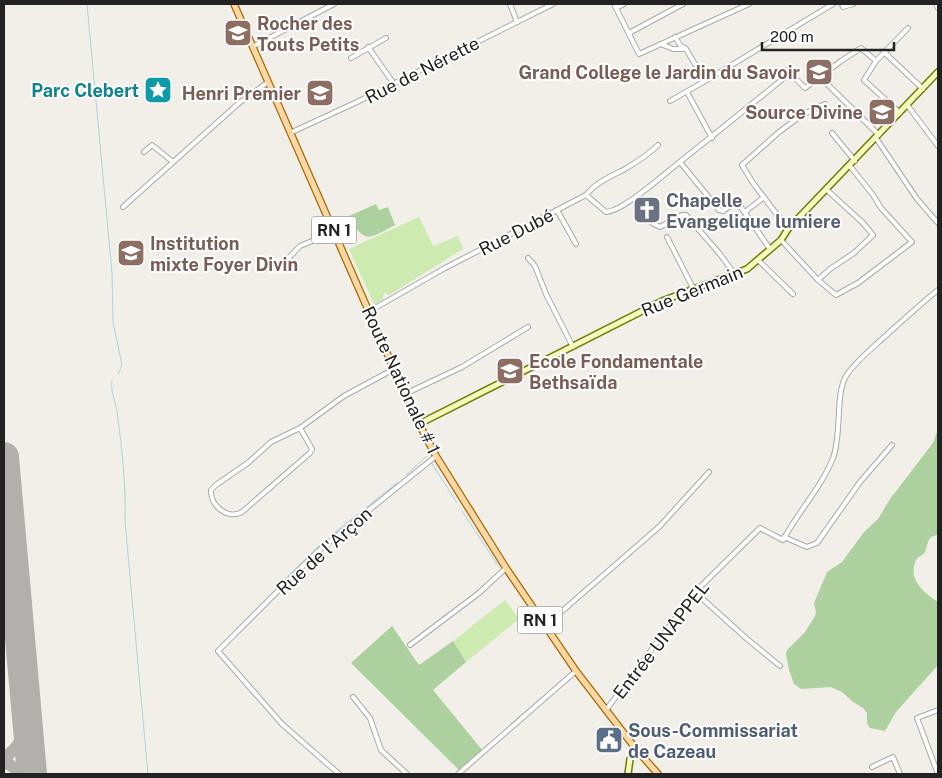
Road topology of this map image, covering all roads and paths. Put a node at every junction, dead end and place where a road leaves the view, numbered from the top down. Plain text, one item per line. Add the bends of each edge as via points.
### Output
1 (234, 4) edge
2 (334, 4) edge
3 (510, 4) edge
4 (553, 4) edge
5 (624, 4) edge
6 (683, 4) edge
7 (749, 4) edge
8 (833, 4) edge
9 (842, 4) edge
10 (853, 4) edge
11 (936, 4) edge
12 (615, 6) edge
13 (938, 8) edge
14 (517, 22) junction
15 (908, 28) dead end
16 (629, 33) junction
17 (675, 37) junction
18 (386, 38) dead end
19 (661, 44) junction
20 (252, 47) junction
21 (368, 47) junction
22 (686, 49) junction
23 (885, 53) junction
24 (351, 58) dead end
25 (876, 61) junction
26 (937, 76) edge
27 (820, 77) junction
28 (705, 81) junction
29 (268, 82) junction
30 (394, 84) junction
31 (923, 89) junction
32 (687, 92) junction
33 (670, 101) dead end
34 (825, 104) dead end
35 (908, 106) junction
36 (900, 114) junction
37 (290, 133) junction
38 (832, 133) dead end
39 (878, 137) junction
40 (712, 138) junction
41 (658, 146) dead end
42 (938, 146) edge
43 (144, 152) dead end
44 (856, 160) junction
45 (173, 162) junction
46 (680, 162) junction
47 (850, 166) junction
48 (827, 190) junction
49 (586, 195) junction
50 (764, 197) junction
51 (123, 207) dead end
52 (557, 210) junction
53 (745, 212) junction
54 (652, 223) dead end
55 (938, 223) edge
56 (332, 226) junction
57 (788, 229) junction
58 (667, 237) dead end
59 (781, 240) junction
60 (576, 244) dead end
61 (770, 249) junction
62 (528, 258) dead end
63 (758, 260) junction
64 (281, 266) dead end
65 (734, 273) junction
66 (818, 280) junction
67 (693, 288) junction
68 (938, 290) edge
69 (793, 294) dead end
70 (368, 312) junction
71 (528, 327) dead end
72 (573, 347) junction
73 (394, 370) junction
74 (405, 394) junction
75 (419, 424) junction
76 (300, 428) junction
77 (892, 445) dead end
78 (436, 456) junction
79 (709, 472) dead end
80 (784, 538) junction
81 (506, 568) junction
82 (695, 592) junction
83 (544, 626) junction
84 (410, 645) dead end
85 (780, 666) dead end
86 (576, 671) junction
87 (353, 697) dead end
88 (606, 710) junction
89 (938, 710) edge
90 (636, 749) junction
91 (872, 767) dead end
92 (937, 767) edge
93 (339, 774) edge
94 (408, 774) edge
95 (458, 774) edge
96 (628, 774) edge
97 (658, 774) edge
98 (900, 774) edge
99 (938, 774) edge

1 - 20 main road, Route Nationale # 1 / RN 1
2 - 20 street
3 - 14 street
4 - 14 street, Rue de Nérette
5 - 12 street
6 - 16 street
7 - 17 street
8 - 28 street
9 - 10 street via 843,7
11 - 13 street
12 - 16 street
14 - 30 street, Rue de Nérette
15 - 23 street
16 - 19 street via 639,54
17 - 19 street
17 - 22 street
18 - 21 street
19 - 22 street via 673,49
20 - 29 main road, Route Nationale # 1 / RN 1
21 - 24 street
21 - 30 street
22 - 28 street
23 - 25 street
23 - 31 street
25 - 27 street via 861,48
25 - 36 street via 864,80
26 - 31 street, Rue Germain
27 - 39 street
27 - 40 street via 805,88 790,74
28 - 32 street
29 - 37 main road, Route Nationale # 1 / RN 1
29 - 45 street via 239,103
30 - 37 street, Rue de Nérette
31 - 35 street, Rue Germain
32 - 33 street
32 - 40 street
34 - 50 street via 802,114 742,164
35 - 36 street, Rue Germain
35 - 42 street
36 - 39 street, Rue Germain
37 - 56 main road, Route Nationale # 1 / RN 1
38 - 44 street
39 - 44 street, Rue Germain
39 - 55 street via 917,199
40 - 46 street
41 - 49 street, Rue Dubé
43 - 45 street via 152,144
44 - 47 street, Rue Germain
45 - 51 street
46 - 49 street via 641,193 609,212
46 - 53 street via 719,210 738,203
47 - 48 street, Rue Germain
47 - 66 street via 881,208 912,242 858,283 836,295
48 - 57 street, Rue Germain
48 - 66 street via 873,235
49 - 52 street, Rue Dubé
50 - 53 street
50 - 57 street
52 - 60 street
52 - 70 street, Rue Dubé
53 - 61 street
54 - 65 street via 660,227 686,215
56 - 64 street via 300,246
56 - 70 main road, Route Nationale # 1 / RN 1
57 - 59 street, Rue Germain
58 - 67 street
59 - 61 street, Rue Germain
59 - 66 street
61 - 63 street, Rue Germain
62 - 72 street via 535,266
63 - 65 street, Rue Germain via 747,270
63 - 69 street
65 - 67 street, Rue Germain
67 - 72 street, Rue Germain via 642,310
68 - 80 street via 871,349 847,375 841,392 839,431 833,459
70 - 73 main road, Route Nationale # 1 / RN 1
71 - 74 street via 462,367
72 - 75 street, Rue Germain
73 - 74 main road, Route Nationale # 1 / RN 1
73 - 76 street via 344,396
74 - 75 main road, Route Nationale # 1 / RN 1
75 - 78 main road, Route Nationale # 1 / RN 1
76 - 76 street via 271,442 216,485 210,495 218,507 230,516 237,516 310,453 312,450
77 - 80 street, Entrée UNAPPEL via 860,482 817,542 807,547
78 - 81 main road, Route Nationale # 1 / RN 1
78 - 93 street, Rue de l'Arçon via 317,552 218,651 282,724
79 - 83 street via 660,526
80 - 82 street, Entrée UNAPPEL via 760,528
81 - 83 main road, Route Nationale # 1 / RN 1
81 - 84 street
82 - 85 street
82 - 88 street, Entrée UNAPPEL
83 - 86 main road, Route Nationale # 1 / RN 1
86 - 88 main road, Route Nationale # 1 / RN 1
86 - 95 street
87 - 94 street via 370,718 381,750
88 - 90 main road, Route Nationale # 1 / RN 1
89 - 92 street via 916,718
90 - 96 street via 630,759
90 - 97 main road, Route Nationale # 1 / RN 1
91 - 98 street via 892,757
92 - 99 street

